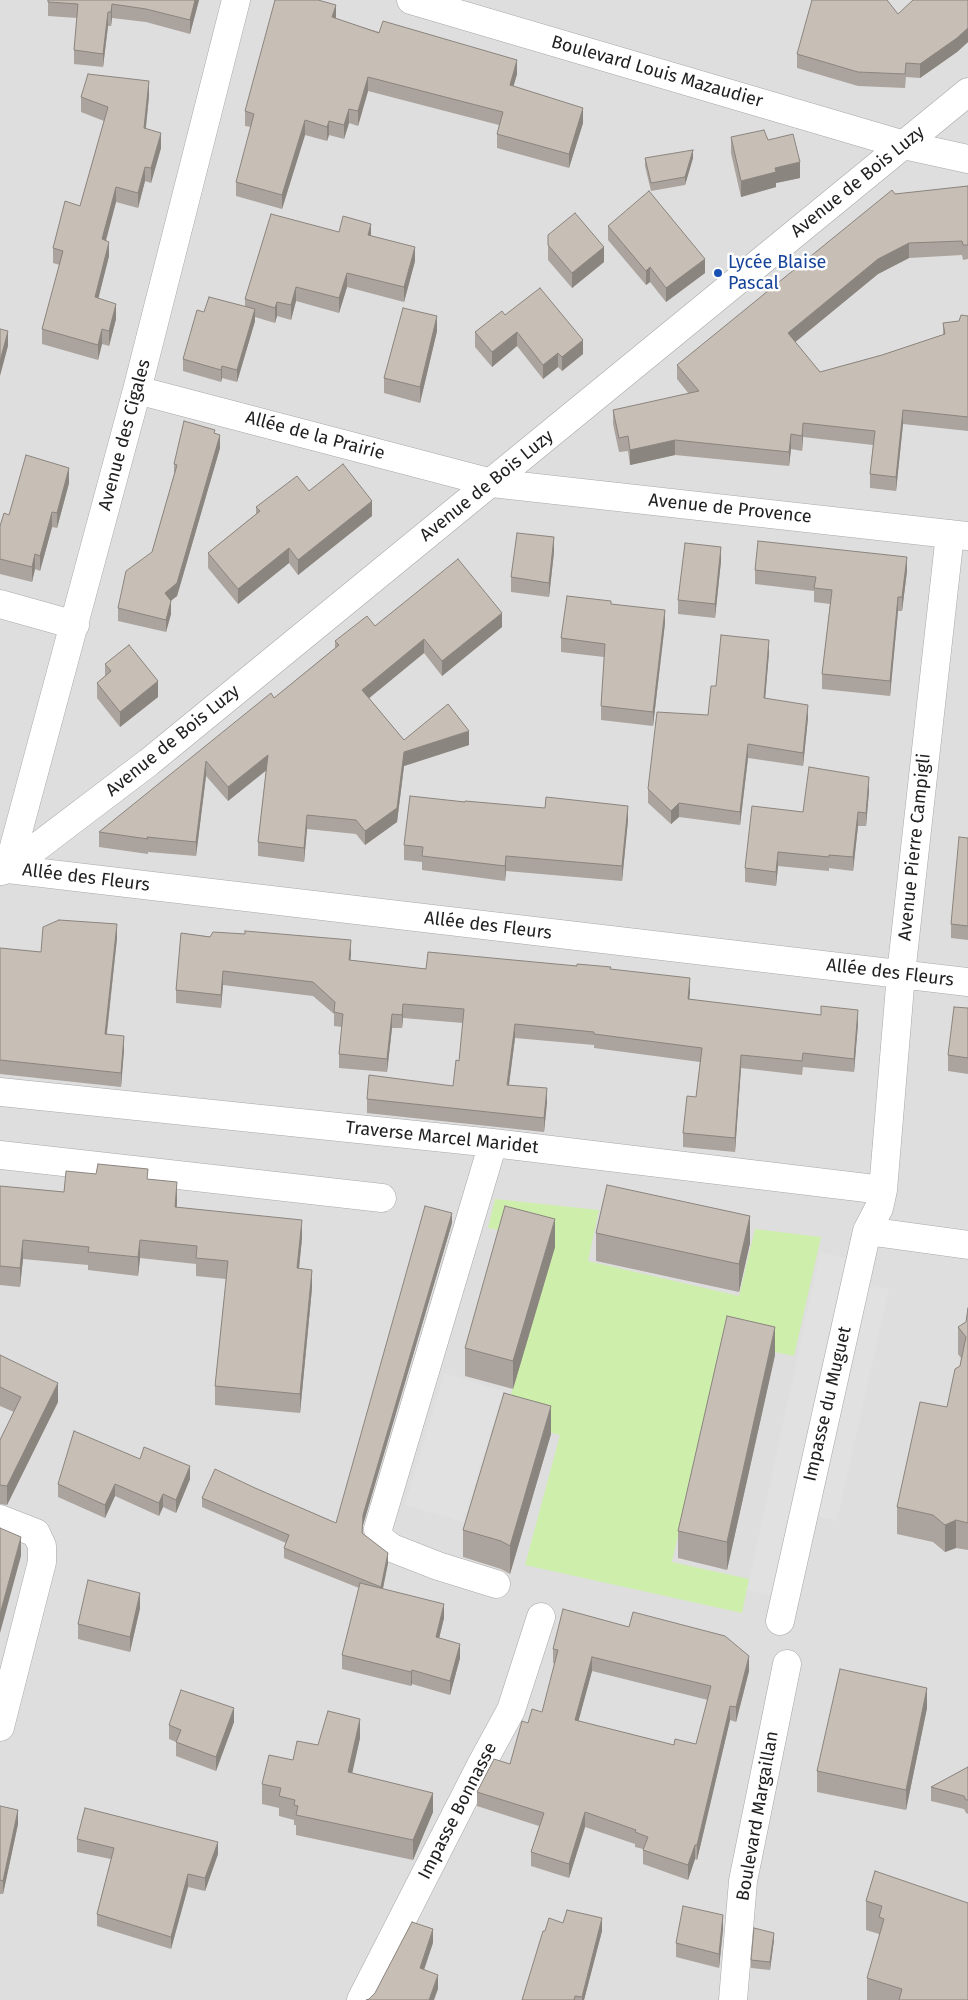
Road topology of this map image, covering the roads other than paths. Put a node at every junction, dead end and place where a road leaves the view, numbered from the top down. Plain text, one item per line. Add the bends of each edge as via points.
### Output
1 (236, 0) edge
2 (411, 0) edge
3 (968, 92) edge
4 (904, 144) junction
5 (968, 159) edge
6 (137, 390) junction
7 (492, 483) junction
8 (959, 535) edge
9 (0, 604) edge
10 (74, 625) junction
11 (4, 870) edge
12 (901, 974) junction
13 (968, 982) edge
14 (0, 1092) edge
15 (493, 1143) junction
16 (0, 1155) edge
17 (882, 1190) junction
18 (382, 1198) dead end
19 (867, 1232) junction
20 (968, 1245) edge
21 (0, 1519) edge
22 (496, 1584) dead end
23 (541, 1617) dead end
24 (780, 1621) dead end
25 (787, 1664) dead end
26 (0, 1727) edge
27 (361, 2000) edge
28 (733, 2000) edge

1 - 6 street, Avenue des Cigales
2 - 4 street, Boulevard Louis Mazaudier
3 - 4 street, Avenue de Bois Luzy
4 - 5 street, Boulevard Louis Mazaudier
4 - 7 street, Avenue de Bois Luzy
6 - 7 street, Allée de la Prairie
6 - 10 street, Avenue des Cigales
7 - 8 street, Avenue de Provence
7 - 11 street, Avenue de Bois Luzy via 149,762
8 - 12 street, Avenue Pierre Campigli
9 - 10 street
10 - 11 street, Avenue des Cigales
11 - 12 street, Allée des Fleurs
12 - 13 street, Allée des Fleurs
12 - 17 street, Avenue Pierre Campigli
14 - 15 street, Traverse Marcel Maridet
15 - 17 street, Traverse Marcel Maridet
15 - 22 street via 378,1529 380,1539 392,1548
16 - 18 street
17 - 19 street, Impasse du Muguet via 879,1208
19 - 20 street
19 - 24 street, Impasse du Muguet
21 - 26 street via 36,1533 42,1546 42,1562
23 - 27 street, Impasse Bonnasse via 511,1710
25 - 28 street, Boulevard Margaillan via 743,1881

